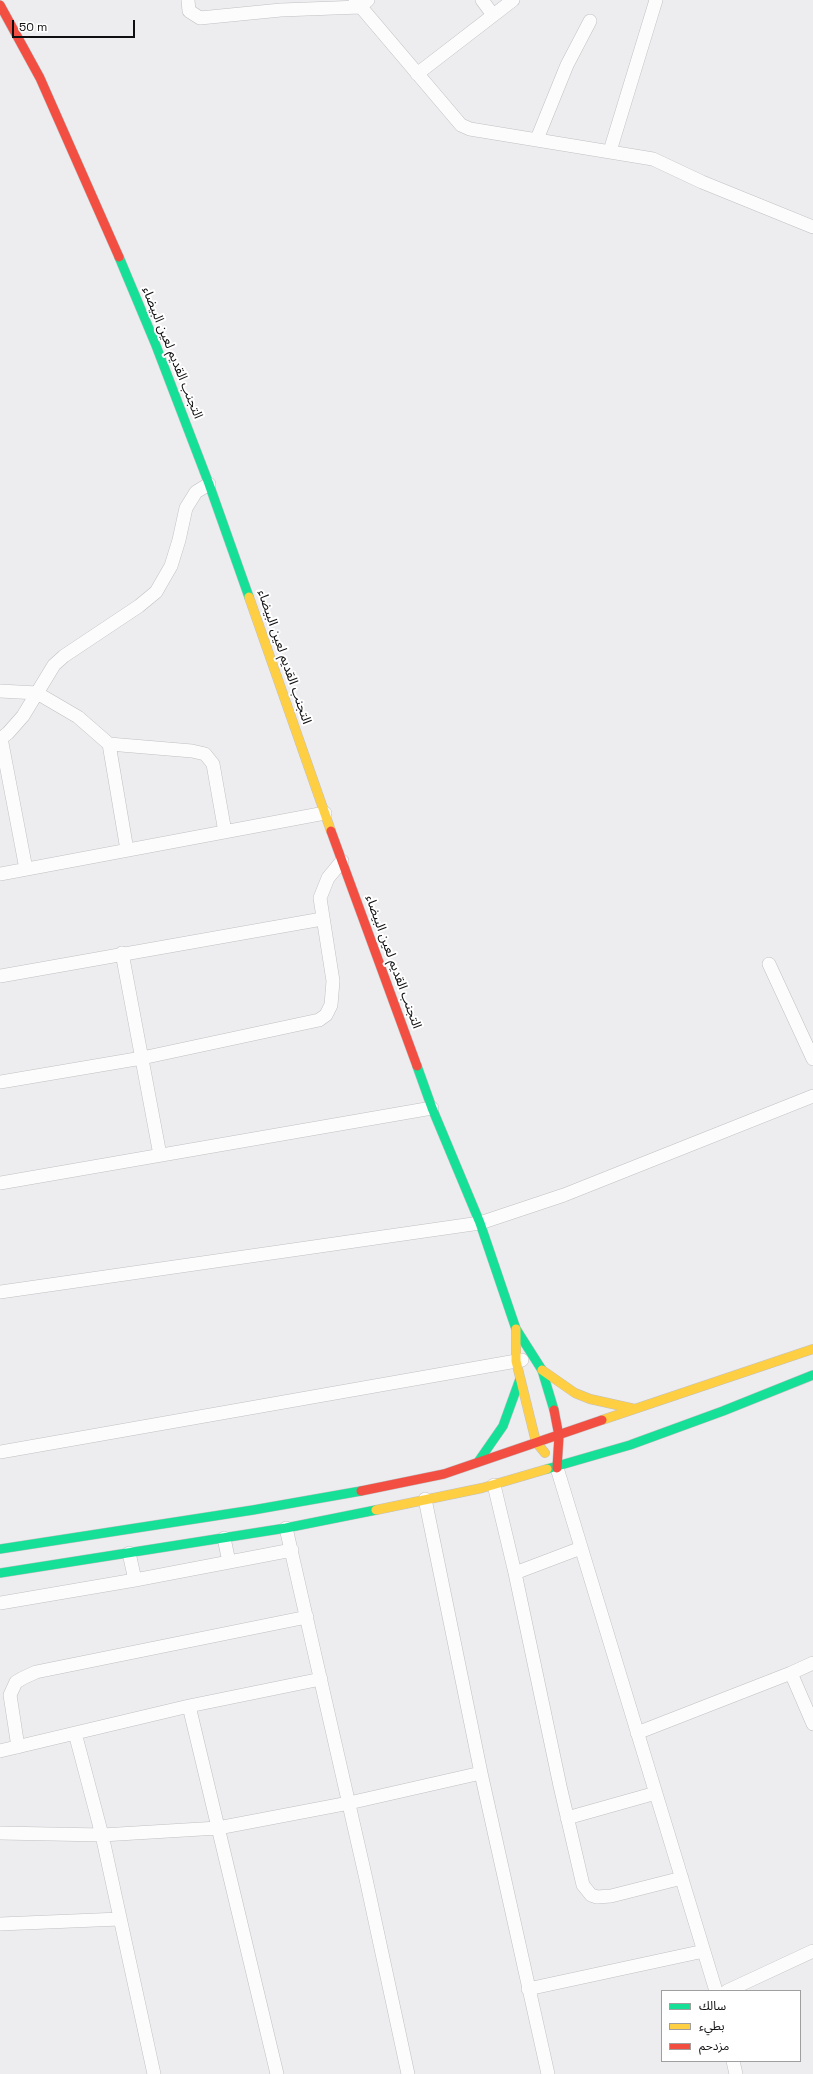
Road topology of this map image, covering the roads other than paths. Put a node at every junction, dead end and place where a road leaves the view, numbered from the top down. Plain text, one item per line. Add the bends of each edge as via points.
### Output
1 (188, 0) edge
2 (482, 0) edge
3 (513, 0) edge
4 (656, 0) edge
5 (361, 2) edge
6 (0, 5) edge
7 (281, 5) edge
8 (493, 15) junction
9 (590, 21) dead end
10 (417, 74) junction
11 (537, 139) junction
12 (610, 151) junction
13 (813, 227) edge
14 (209, 484) junction
15 (0, 691) edge
16 (37, 693) junction
17 (1, 739) edge
18 (109, 744) junction
19 (325, 813) junction
20 (225, 832) junction
21 (127, 850) junction
22 (342, 861) junction
23 (26, 869) junction
24 (0, 874) edge
25 (322, 919) junction
26 (122, 953) junction
27 (769, 964) dead end
28 (0, 976) edge
29 (142, 1058) junction
30 (813, 1059) edge
31 (0, 1082) edge
32 (813, 1096) edge
33 (432, 1108) junction
34 (160, 1155) junction
35 (0, 1183) edge
36 (480, 1223) junction
37 (0, 1292) edge
38 (516, 1329) junction
39 (813, 1349) edge
40 (534, 1357) junction
41 (516, 1361) junction
42 (542, 1370) junction
43 (813, 1375) edge
44 (520, 1379) junction
45 (636, 1409) junction
46 (559, 1436) junction
47 (536, 1442) junction
48 (0, 1452) edge
49 (478, 1462) junction
50 (557, 1468) junction
51 (494, 1485) junction
52 (425, 1499) junction
53 (286, 1528) junction
54 (224, 1538) junction
55 (581, 1548) junction
56 (0, 1549) edge
57 (292, 1550) junction
58 (129, 1553) junction
59 (229, 1562) junction
60 (0, 1573) edge
61 (515, 1573) junction
62 (135, 1580) junction
63 (0, 1602) edge
64 (306, 1617) junction
65 (813, 1664) edge
66 (791, 1673) junction
67 (321, 1679) junction
68 (189, 1706) junction
69 (813, 1724) edge
70 (75, 1733) junction
71 (637, 1733) junction
72 (18, 1747) junction
73 (0, 1751) edge
74 (481, 1773) junction
75 (656, 1793) junction
76 (349, 1804) junction
77 (567, 1818) junction
78 (218, 1828) junction
79 (0, 1833) edge
80 (102, 1835) junction
81 (682, 1878) junction
82 (120, 1919) junction
83 (0, 1924) edge
84 (704, 1951) junction
85 (813, 1951) edge
86 (528, 1989) junction
87 (716, 1990) edge
88 (729, 1990) edge
89 (733, 2062) edge
90 (154, 2074) edge
91 (276, 2074) edge
92 (408, 2074) edge
93 (548, 2074) edge
94 (736, 2074) edge

1 - 7 street via 189,11 200,18
2 - 8 street
3 - 8 street
4 - 12 street
5 - 7 street
5 - 10 street
6 - 14 main road, التجنب القديم لعين البيضاء via 40,78 93,195 155,343
8 - 10 street
9 - 11 street via 567,65
10 - 11 street via 461,125 470,129
11 - 12 street
12 - 13 street via 653,158 702,182
14 - 16 street via 196,492 186,508 170,566 156,592 64,656 54,665
14 - 19 main road, التجنب القديم لعين البيضاء
15 - 16 street
16 - 17 street via 23,716
16 - 18 street via 78,717
17 - 23 street
18 - 20 street via 205,754 213,764
18 - 21 street
19 - 20 street
19 - 22 main road, التجنب القديم لعين البيضاء
20 - 21 street
21 - 23 street
22 - 25 street via 328,878 320,898
22 - 33 main road, التجنب القديم لعين البيضاء
23 - 24 street
25 - 26 street
25 - 29 street via 333,981 331,1004 326,1015 319,1020
26 - 28 street
26 - 29 street
27 - 30 street
29 - 31 street
29 - 34 street
32 - 36 street via 564,1195
33 - 34 street
33 - 36 main road, التجنب القديم لعين البيضاء
34 - 35 street
36 - 37 street
36 - 38 main road, التجنب القديم لعين البيضاء
38 - 40 main road
38 - 41 main road
39 - 45 main road
40 - 41 street
40 - 42 main road
41 - 44 main road
41 - 48 street
42 - 45 main road via 576,1393 590,1399
42 - 46 main road
43 - 50 main road via 630,1445
44 - 47 main road
44 - 49 main road via 503,1426
45 - 46 main road
46 - 47 main road
46 - 50 main road
47 - 49 main road
47 - 50 main road
49 - 56 main road via 444,1474 404,1483
50 - 51 main road
50 - 55 street
51 - 52 main road
51 - 61 street
52 - 53 main road
52 - 74 street
53 - 54 main road
53 - 57 street
54 - 58 main road
54 - 59 street
55 - 61 street
55 - 71 street
57 - 59 street
57 - 64 street
58 - 60 main road
58 - 62 street
59 - 62 street
61 - 77 street
62 - 63 street
64 - 67 street
64 - 72 street via 36,1672 16,1682 10,1696
65 - 66 street
66 - 69 street
66 - 71 street
67 - 68 street
67 - 76 street
68 - 70 street
68 - 78 street
70 - 72 street
70 - 80 street
71 - 75 street
72 - 73 street
74 - 76 street
74 - 86 street
75 - 77 street
75 - 81 street
76 - 78 street
76 - 92 street
77 - 81 street via 583,1885 592,1895 611,1896
78 - 80 street
78 - 91 street
79 - 80 street
80 - 82 street
81 - 84 street
82 - 83 street
82 - 90 street
84 - 86 street
84 - 87 street
85 - 88 street
86 - 93 street
89 - 94 street

